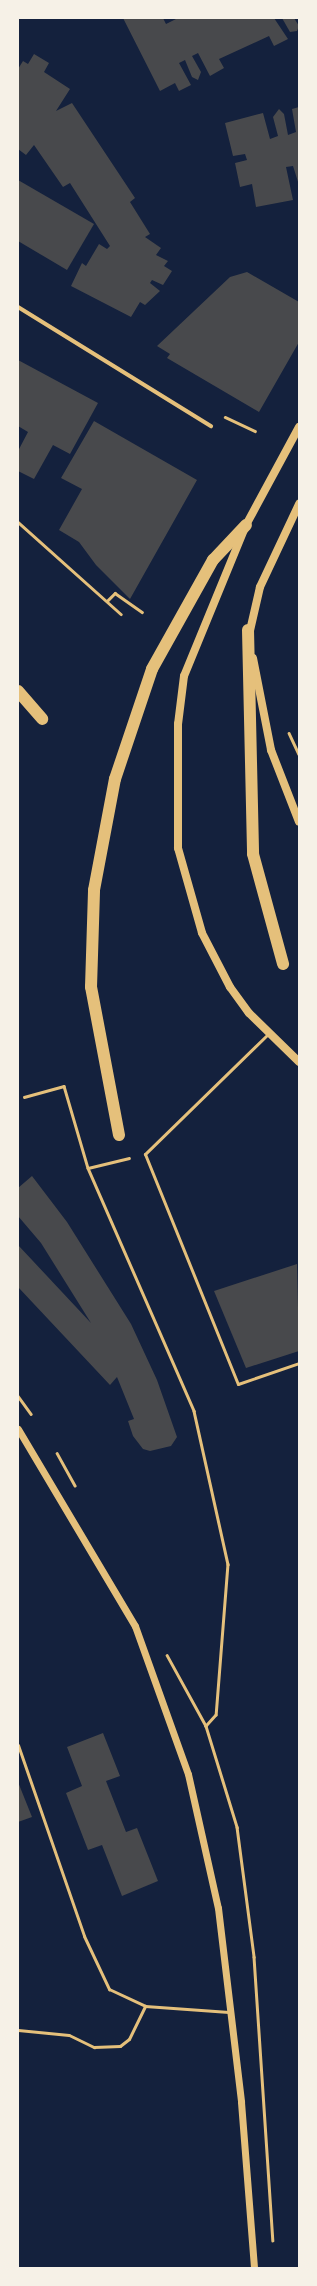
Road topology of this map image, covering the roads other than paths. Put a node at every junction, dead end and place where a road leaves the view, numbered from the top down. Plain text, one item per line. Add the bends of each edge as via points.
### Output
1 (18, 307) edge
2 (211, 426) dead end
3 (299, 427) edge
4 (299, 504) edge
5 (246, 525) junction
6 (248, 630) junction
7 (18, 691) edge
8 (42, 719) dead end
9 (299, 822) edge
10 (283, 964) dead end
11 (268, 1034) junction
12 (299, 1062) edge
13 (119, 1135) dead end
14 (299, 1363) edge
15 (18, 1429) edge
16 (18, 1745) edge
17 (145, 2006) junction
18 (229, 2012) junction
19 (18, 2030) edge
20 (254, 2268) edge

1 - 2 street
3 - 5 main road
4 - 6 main road via 260,587
5 - 11 main road via 184,676 178,724 178,848 202,933 230,987
5 - 13 highway via 213,560 152,669 115,779 94,890 91,987
6 - 9 main road via 271,750
6 - 10 highway via 253,854
7 - 8 highway
11 - 12 main road
11 - 14 lane via 145,1154 238,1384
15 - 18 street via 114,1586 137,1633 188,1774 218,1908
16 - 17 lane via 84,1936 109,1990
17 - 18 lane
17 - 19 lane via 129,2039 120,2046 94,2047 69,2035
18 - 20 street via 241,2102

